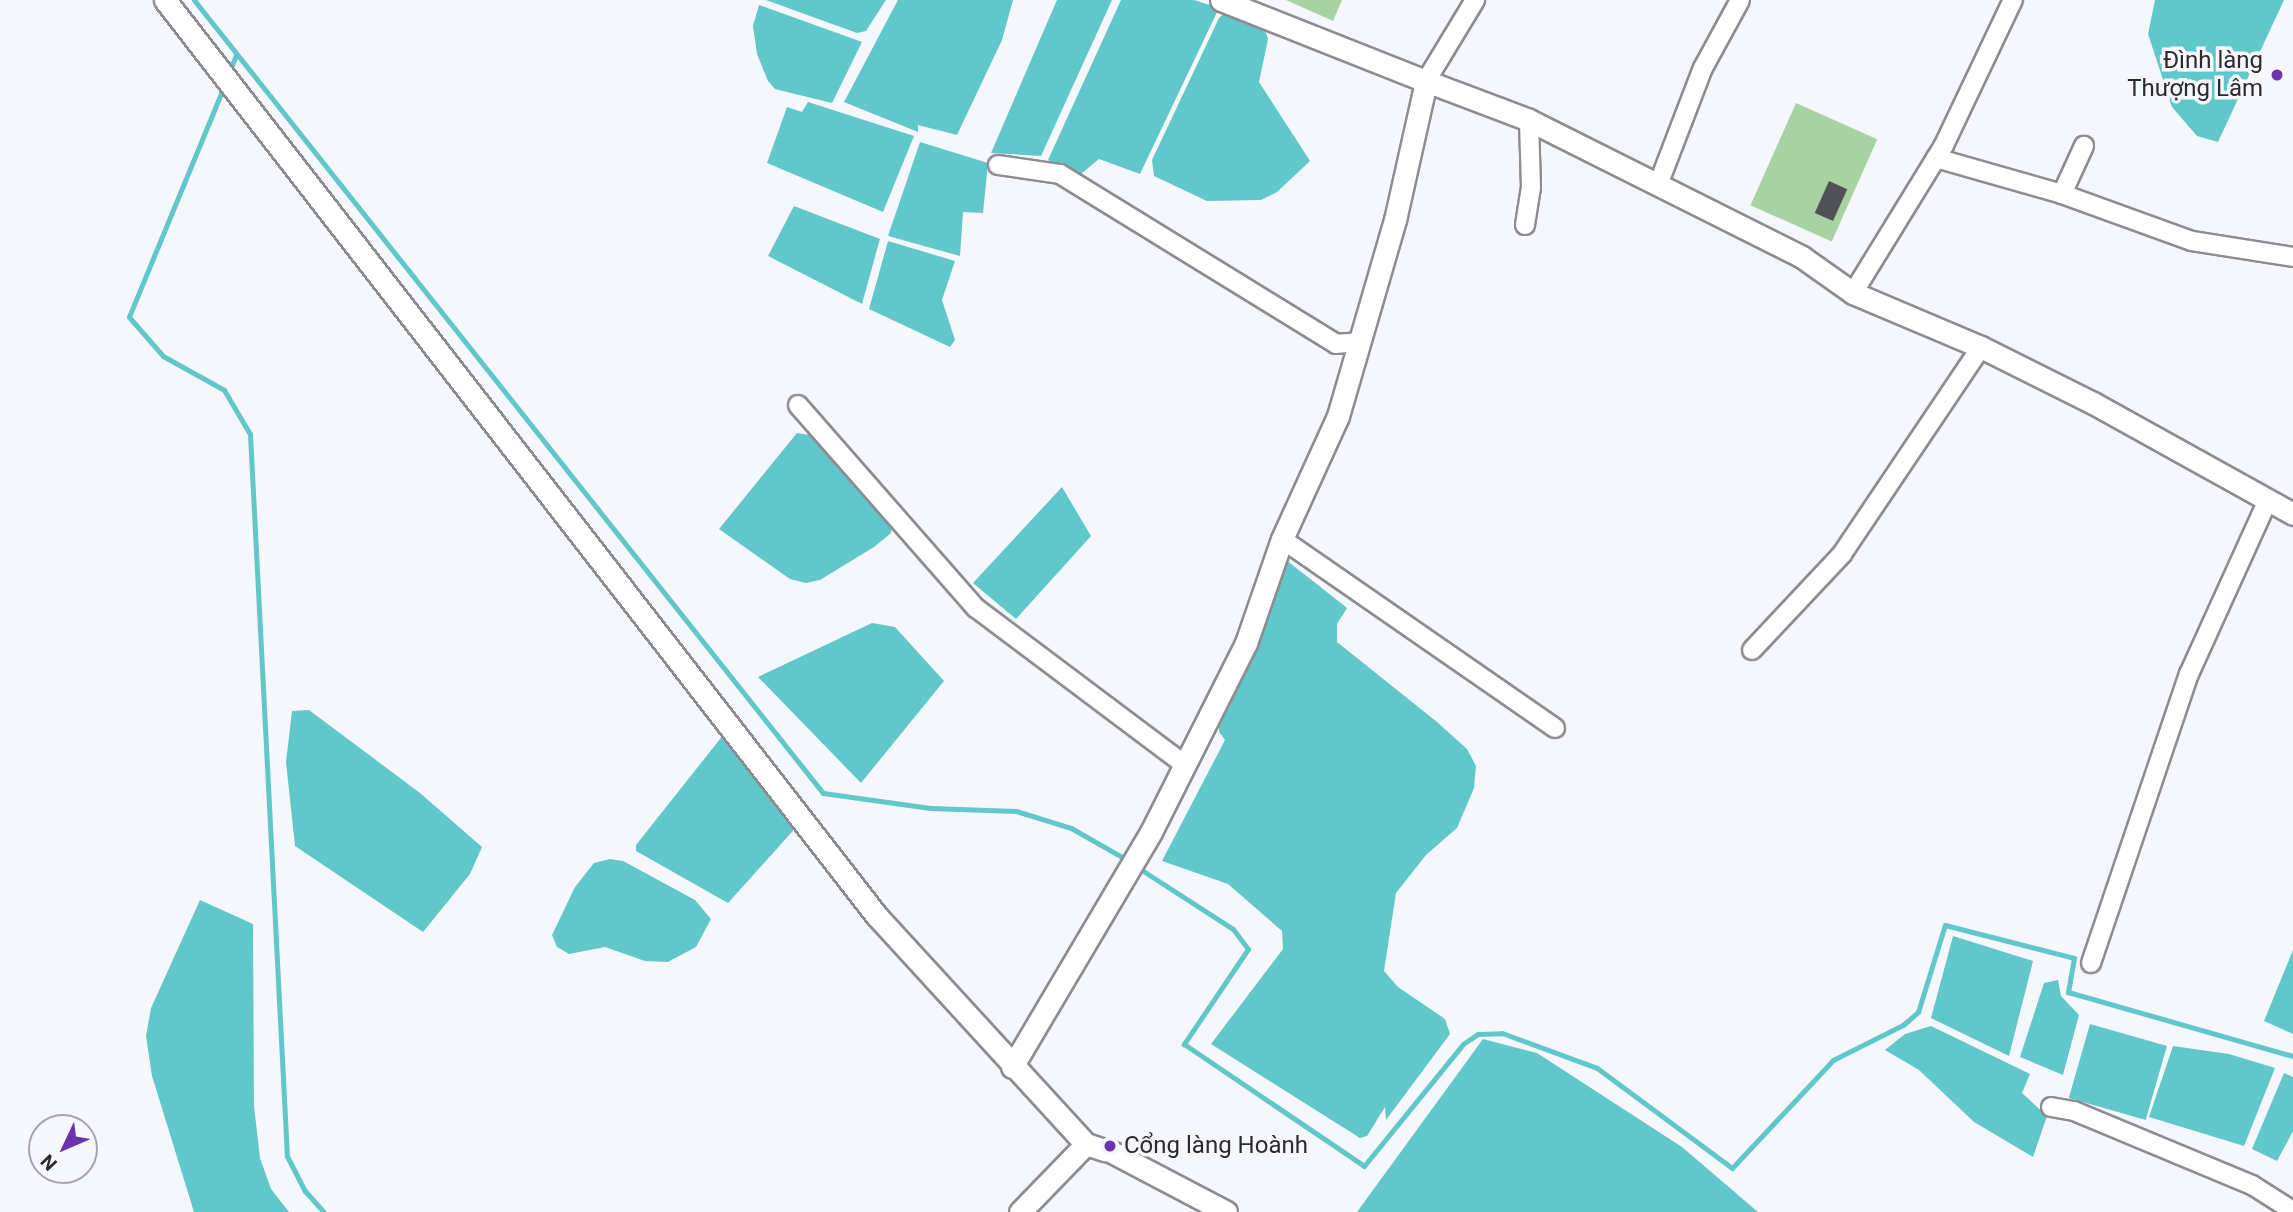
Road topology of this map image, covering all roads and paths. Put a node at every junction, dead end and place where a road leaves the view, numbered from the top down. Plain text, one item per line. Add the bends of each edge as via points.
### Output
1 (165, 0) edge
2 (1221, 0) edge
3 (1475, 0) edge
4 (1740, 0) edge
5 (2012, 0) edge
6 (1426, 81) junction
7 (1529, 120) junction
8 (2084, 146) dead end
9 (1936, 158) junction
10 (998, 165) dead end
11 (1658, 185) junction
12 (2062, 194) junction
13 (1525, 225) dead end
14 (2293, 257) edge
15 (1853, 293) junction
16 (1360, 342) junction
17 (1980, 347) junction
18 (798, 405) dead end
19 (2268, 500) junction
20 (2293, 514) edge
21 (1282, 539) junction
22 (1752, 650) dead end
23 (1555, 728) dead end
24 (1185, 765) junction
25 (2091, 963) dead end
26 (1012, 1067) junction
27 (2051, 1107) dead end
28 (1100, 1149) junction
29 (2284, 1209) edge
30 (1020, 1212) edge
31 (1226, 1212) edge

1 - 26 street via 876,915
2 - 6 street
3 - 6 street
4 - 11 street via 1703,68
5 - 9 street
6 - 7 street
6 - 16 street via 1395,220
7 - 11 street
7 - 13 street via 1531,188
8 - 12 street
9 - 12 street
9 - 15 street
10 - 16 street via 1060,174 1336,344
11 - 15 street via 1802,257
12 - 14 street via 2192,240
15 - 17 street
16 - 21 street via 1338,416
17 - 19 street
17 - 22 street via 1842,554
18 - 24 street via 976,608
19 - 20 street
19 - 25 street via 2189,674
21 - 23 street
21 - 24 street via 1246,643
24 - 26 street
26 - 28 street
27 - 29 street via 2074,1111 2252,1185
28 - 30 street
28 - 31 street

